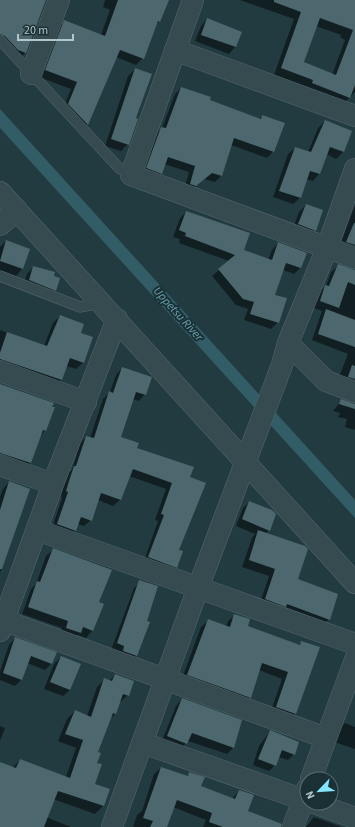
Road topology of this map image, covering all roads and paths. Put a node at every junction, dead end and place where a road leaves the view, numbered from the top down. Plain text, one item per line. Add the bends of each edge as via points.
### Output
1 (59, 0) edge
2 (193, 0) edge
3 (0, 40) edge
4 (175, 50) junction
5 (31, 74) junction
6 (355, 116) edge
7 (355, 169) edge
8 (131, 174) junction
9 (0, 192) edge
10 (17, 210) junction
11 (0, 225) edge
12 (327, 248) junction
13 (355, 258) edge
14 (0, 276) edge
15 (102, 303) junction
16 (117, 319) junction
17 (288, 343) junction
18 (0, 371) edge
19 (355, 392) edge
20 (86, 402) junction
21 (245, 461) junction
22 (0, 465) edge
23 (54, 484) junction
24 (37, 530) junction
25 (355, 583) edge
26 (198, 588) junction
27 (1, 624) edge
28 (355, 644) edge
29 (355, 660) edge
30 (165, 678) junction
31 (326, 738) junction
32 (143, 743) junction
33 (314, 771) edge
34 (299, 795) edge
35 (301, 811) edge
36 (339, 811) edge
37 (355, 818) edge
38 (112, 827) edge
39 (293, 827) edge

1 - 5 street
2 - 4 street
3 - 5 lane
4 - 6 street
4 - 8 street
5 - 8 lane via 119,168
7 - 12 street
8 - 12 street
9 - 10 street
10 - 11 street
10 - 15 street
12 - 13 street
12 - 17 street
14 - 15 lane via 80,307
15 - 16 street
16 - 20 street
16 - 21 street
17 - 19 street via 326,381
17 - 21 street
18 - 20 street
20 - 23 street
21 - 25 street
21 - 26 street
22 - 23 street
23 - 24 street
24 - 26 street
24 - 27 street
26 - 28 street
26 - 30 street
27 - 30 street
29 - 31 street
30 - 31 street
30 - 32 street
31 - 33 street
32 - 34 street
32 - 38 street
35 - 39 street
36 - 37 street

